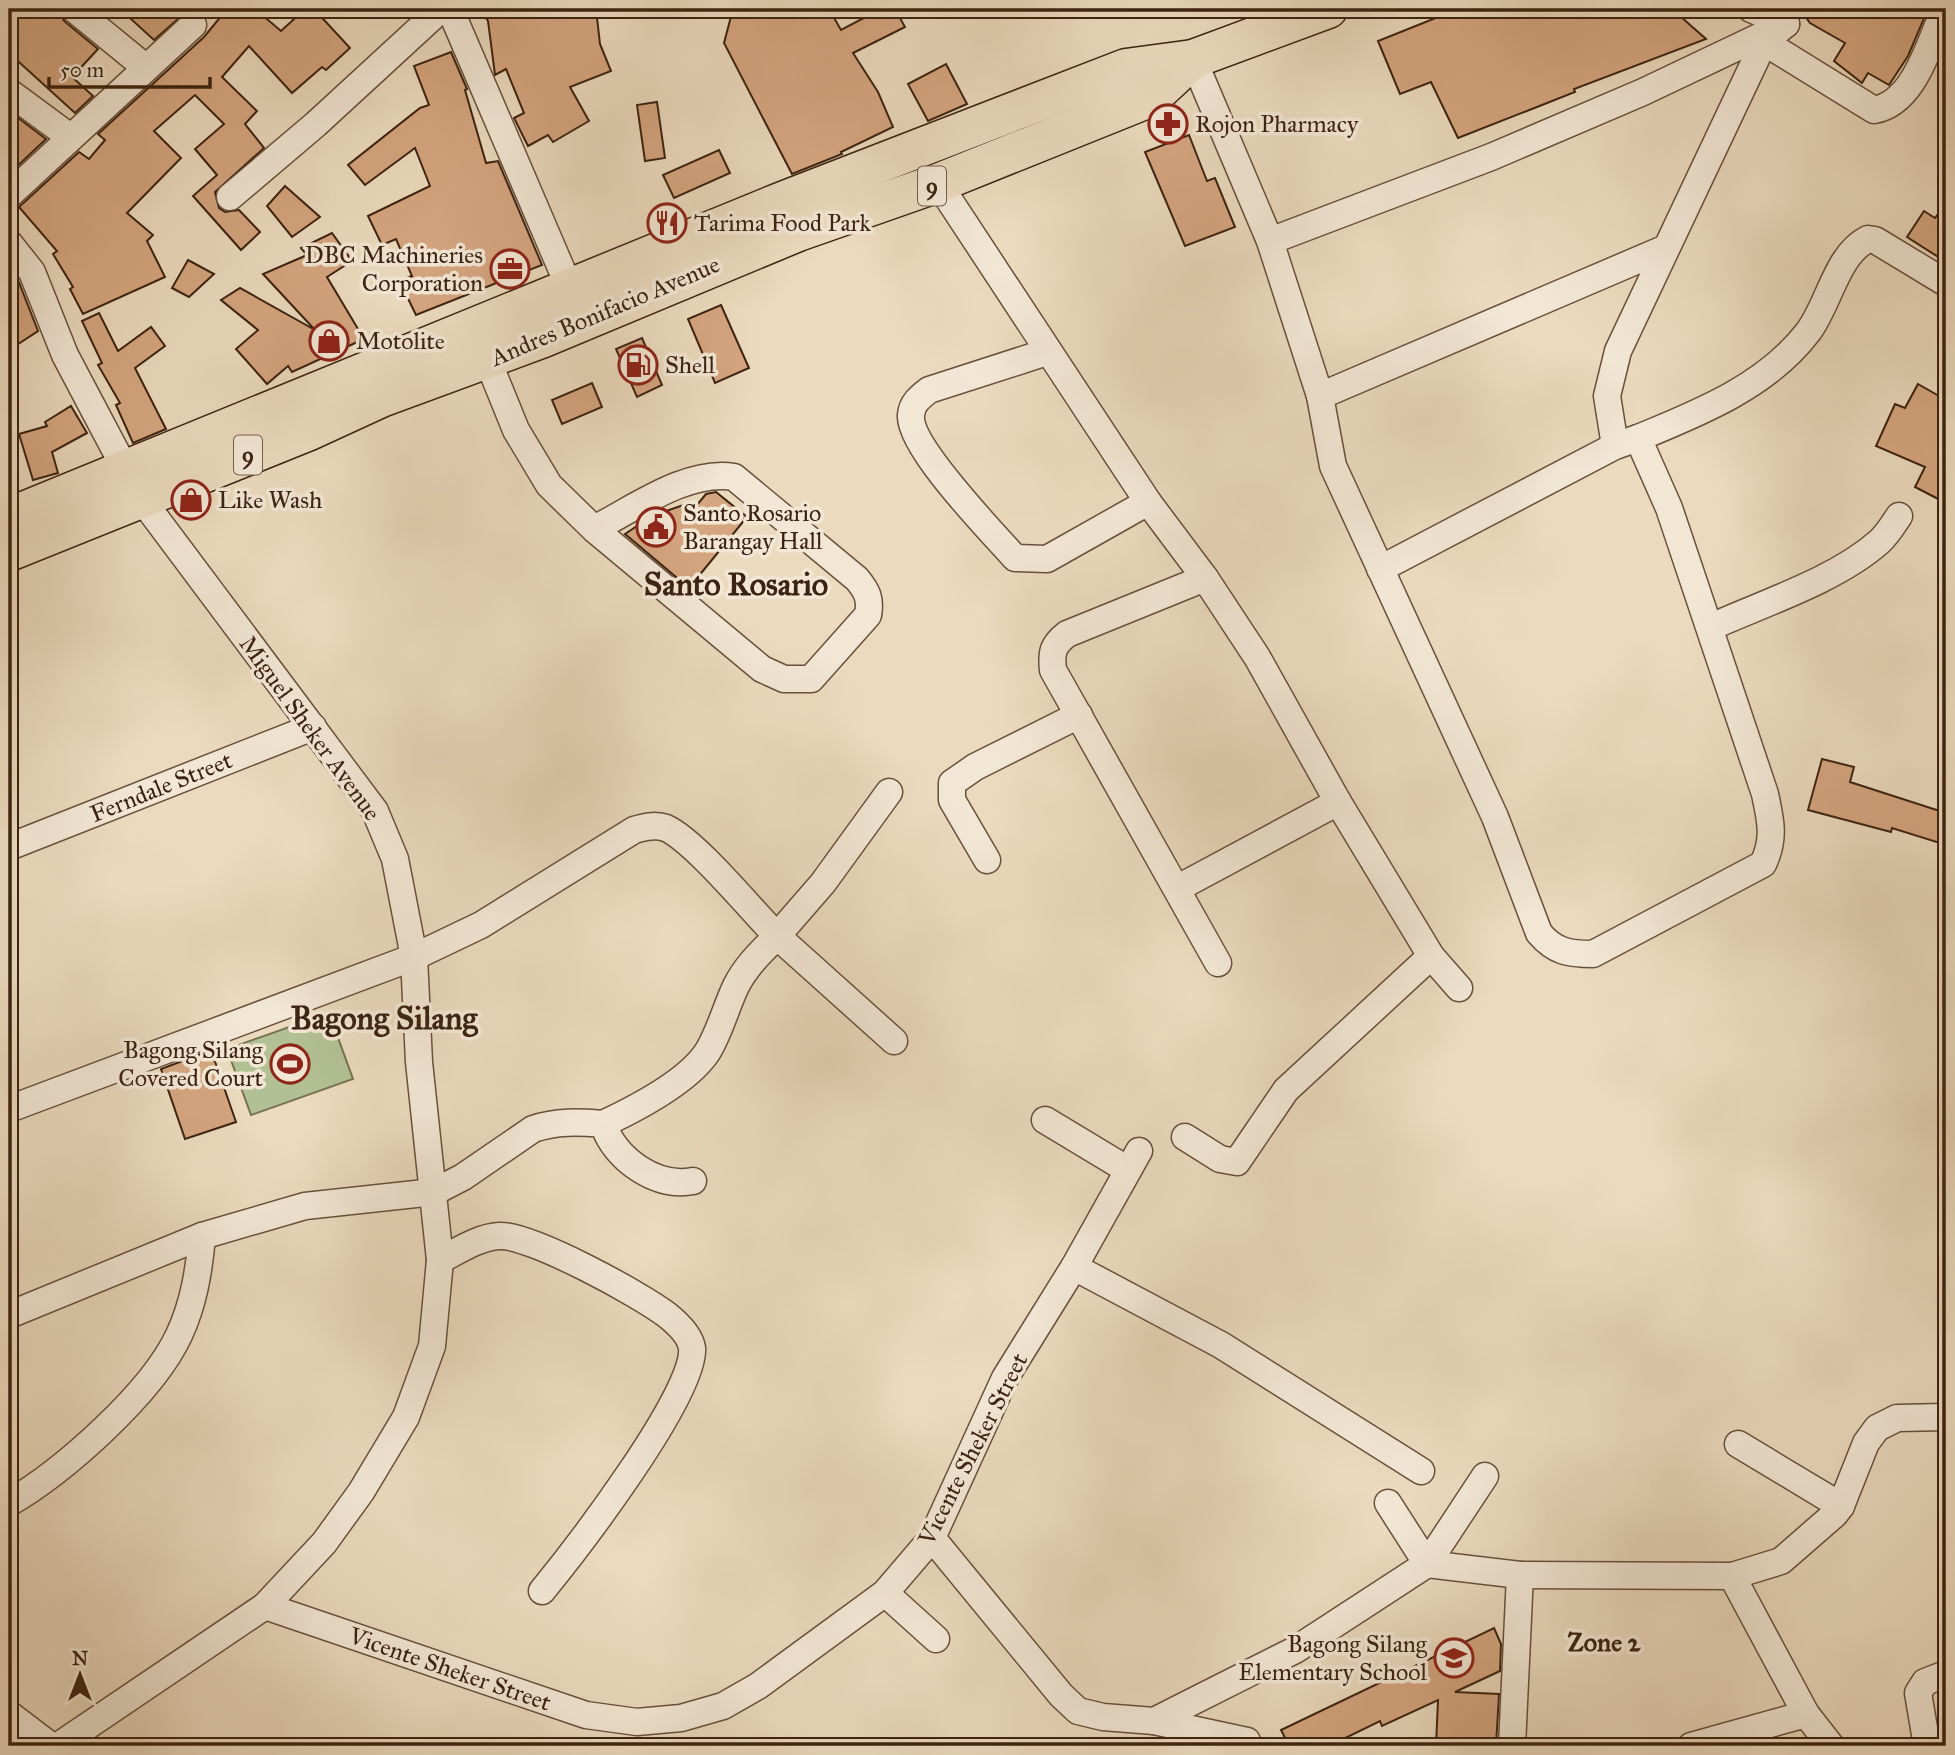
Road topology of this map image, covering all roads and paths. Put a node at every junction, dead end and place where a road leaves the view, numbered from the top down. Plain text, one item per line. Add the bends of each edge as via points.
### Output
1 (74, 9) edge
2 (441, 9) edge
3 (450, 9) edge
4 (1328, 9) edge
5 (1751, 9) edge
6 (1945, 9) edge
7 (1786, 24) junction
8 (193, 25) dead end
9 (1764, 42) junction
10 (1193, 59) junction
11 (145, 67) junction
12 (9, 92) edge
13 (70, 137) junction
14 (938, 183) junction
15 (9, 195) edge
16 (230, 197) dead end
17 (1270, 241) junction
18 (9, 243) edge
19 (1666, 248) junction
20 (1946, 283) edge
21 (577, 305) junction
22 (1047, 352) junction
23 (488, 361) junction
24 (1320, 396) junction
25 (1626, 442) junction
26 (133, 483) junction
27 (1148, 502) junction
28 (1899, 516) dead end
29 (9, 517) edge
30 (594, 529) junction
31 (9, 552) edge
32 (1380, 569) junction
33 (1205, 578) junction
34 (1711, 627) junction
35 (1079, 715) junction
36 (313, 727) junction
37 (889, 792) dead end
38 (1338, 802) junction
39 (9, 847) edge
40 (987, 860) dead end
41 (1178, 888) junction
42 (777, 936) junction
43 (1431, 956) junction
44 (414, 957) junction
45 (1219, 963) dead end
46 (1459, 988) dead end
47 (894, 1041) dead end
48 (9, 1109) edge
49 (1045, 1121) dead end
50 (603, 1124) junction
51 (1185, 1137) dead end
52 (693, 1181) dead end
53 (434, 1192) junction
54 (202, 1236) junction
55 (440, 1260) junction
56 (1074, 1266) junction
57 (9, 1315) edge
58 (1946, 1417) edge
59 (1738, 1444) dead end
60 (1421, 1471) dead end
61 (1485, 1476) dead end
62 (9, 1503) edge
63 (1388, 1503) dead end
64 (1841, 1506) junction
65 (932, 1538) junction
66 (1427, 1564) junction
67 (1520, 1575) junction
68 (1732, 1576) junction
69 (542, 1591) dead end
70 (884, 1592) junction
71 (265, 1606) junction
72 (936, 1639) dead end
73 (1946, 1674) edge
74 (9, 1714) edge
75 (1806, 1714) junction
76 (1154, 1721) junction
77 (1247, 1741) dead end
78 (51, 1746) edge
79 (58, 1746) edge
80 (1512, 1746) edge
81 (1691, 1746) edge
82 (1831, 1746) edge
83 (1927, 1746) edge

1 - 11 street
2 - 16 street
3 - 21 street
4 - 10 highway, Andres Bonifacio Avenue / 9
5 - 7 street
6 - 9 street via 1909,87 1887,108 1874,110
7 - 9 street
7 - 17 street via 1503,151
8 - 11 street
9 - 19 street
10 - 14 highway, Andres Bonifacio Avenue / 9 via 1153,97
10 - 17 street
10 - 21 highway, Andres Bonifacio Avenue / 9 via 1126,68 785,200
11 - 13 street
12 - 13 street
13 - 15 street
14 - 21 highway, Andres Bonifacio Avenue / 9
14 - 22 street
17 - 24 street
18 - 26 street, Miguel Sheker Avenue via 32,272 65,355
19 - 24 street
19 - 25 street via 1610,376 1608,415
20 - 25 street via 1868,239 1849,255 1810,330 1789,355 1719,403
21 - 23 highway, Andres Bonifacio Avenue / 9
21 - 26 highway, Andres Bonifacio Avenue / 9
22 - 27 street
22 - 27 street via 929,390 914,402 910,416 914,436 1015,558 1047,559
23 - 26 highway, Andres Bonifacio Avenue / 9 via 381,398 307,432
23 - 30 street via 516,430 549,485
24 - 32 street via 1332,466
25 - 32 street
25 - 34 street via 1661,488
26 - 29 highway, Andres Bonifacio Avenue / 9
26 - 31 highway, Andres Bonifacio Avenue / 9
26 - 36 street, Miguel Sheker Avenue
27 - 33 street
28 - 34 street via 1881,541 1863,554
30 - 30 street via 762,669 784,679 811,678 867,615 870,604 857,579 734,477 696,477
32 - 34 street via 1495,817 1539,933 1550,947 1569,954 1593,954 1745,876 1763,864 1772,846 1765,794
33 - 35 street via 1055,643 1053,670
33 - 38 street via 1257,657
35 - 40 street via 952,783 952,800
35 - 41 street
36 - 39 street, Ferndale Street
36 - 44 street, Miguel Sheker Avenue via 375,811 395,859
37 - 42 street via 823,883
38 - 41 street
38 - 43 street
41 - 45 street
42 - 44 street via 685,841 665,827 649,826 634,830 481,925
42 - 47 street
42 - 50 street via 736,986 697,1065
43 - 46 street
43 - 51 street via 1286,1090 1237,1162 1220,1159
44 - 48 street
44 - 53 street, Miguel Sheker Avenue via 419,1062
49 - 56 street, Vicente Sheker Street via 1134,1160
50 - 52 street via 608,1139 647,1174 665,1183
50 - 53 street via 572,1121 533,1129
53 - 54 street via 305,1206
53 - 55 street, Miguel Sheker Avenue
54 - 57 street
54 - 62 street via 198,1279 179,1336 144,1386 87,1446
55 - 69 street via 500,1236 527,1241 666,1314 686,1333 692,1348 676,1395 625,1482
55 - 71 street, Miguel Sheker Avenue via 432,1346 407,1417 324,1543
56 - 60 street via 1221,1345
56 - 65 street, Vicente Sheker Street via 1005,1378
58 - 64 street via 1897,1418 1877,1429 1866,1443
59 - 64 street
61 - 66 street
63 - 66 street
64 - 68 street via 1781,1561
65 - 70 street, Vicente Sheker Street
65 - 76 street via 1078,1711
66 - 67 street
66 - 76 street via 1295,1650
67 - 68 street
67 - 80 street
68 - 75 street
70 - 71 street, Vicente Sheker Street via 758,1686 723,1706 681,1718 637,1721 586,1715
70 - 72 street
71 - 79 street, Miguel Sheker Avenue
73 - 83 street via 1925,1682 1918,1693
74 - 78 street
75 - 81 street
75 - 82 street
76 - 77 street

